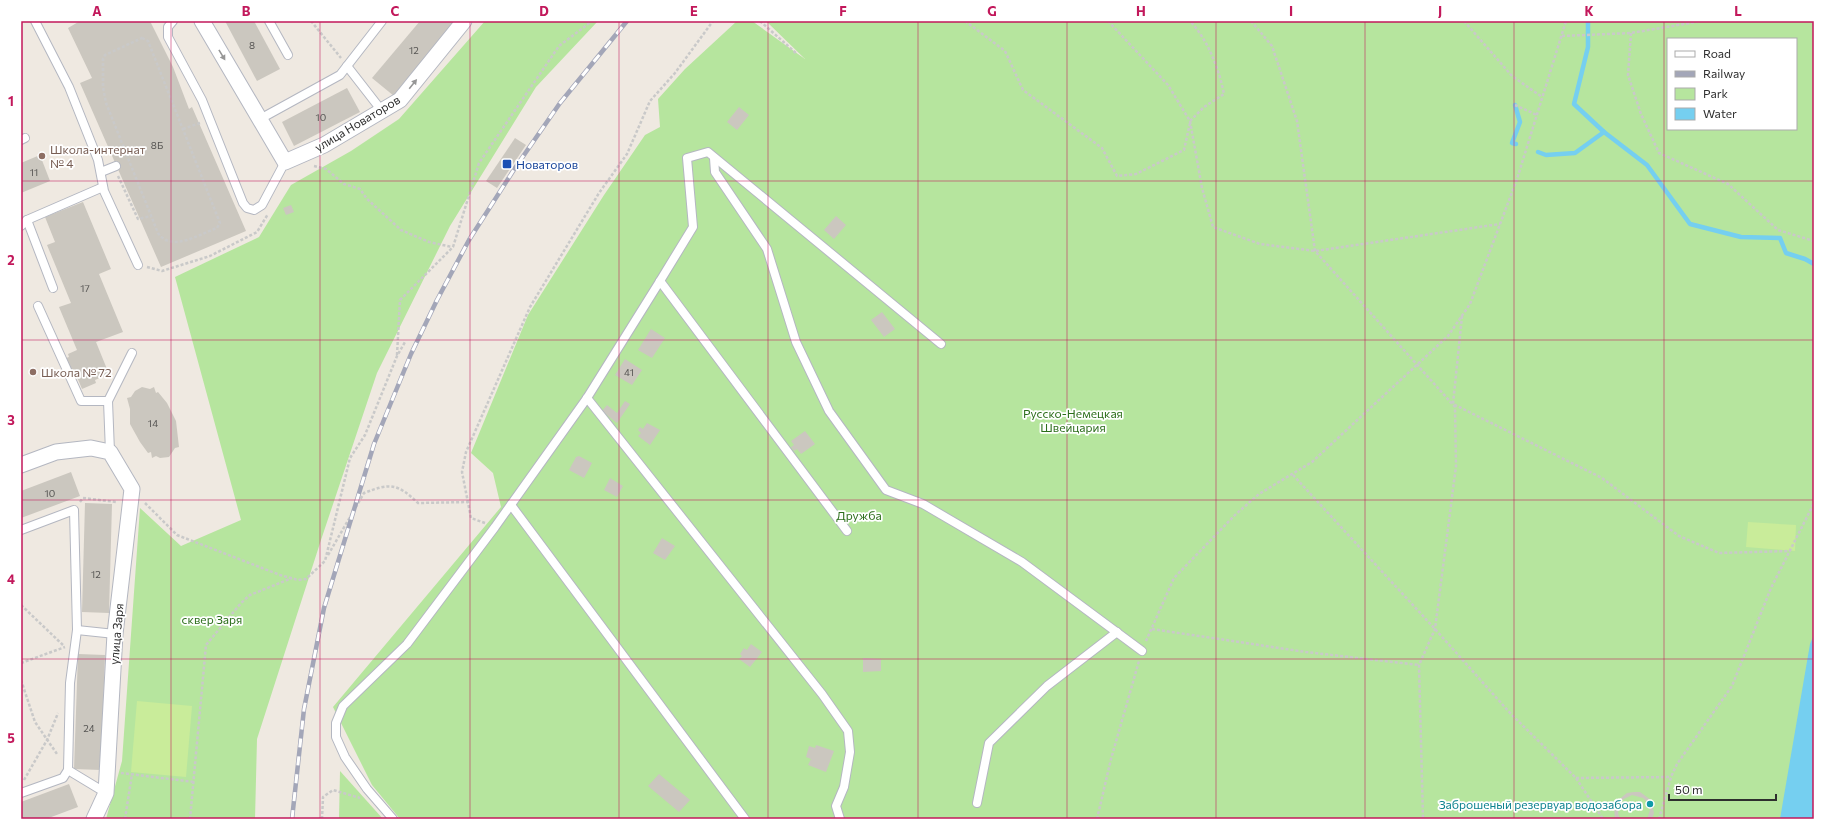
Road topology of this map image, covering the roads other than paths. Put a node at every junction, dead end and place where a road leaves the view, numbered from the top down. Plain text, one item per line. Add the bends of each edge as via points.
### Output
1 (35, 21) edge
2 (173, 21) edge
3 (202, 21) edge
4 (269, 21) edge
5 (382, 21) edge
6 (464, 21) edge
7 (288, 55) dead end
8 (347, 66) junction
9 (382, 111) junction
10 (260, 119) junction
11 (714, 158) junction
12 (285, 162) junction
13 (115, 167) road end
14 (101, 172) junction
15 (102, 187) junction
16 (24, 223) edge
17 (138, 265) road end
18 (660, 281) junction
19 (53, 288) dead end
20 (38, 306) dead end
21 (941, 344) dead end
22 (132, 353) dead end
23 (587, 398) junction
24 (108, 401) junction
25 (110, 452) junction
26 (21, 466) edge
27 (511, 505) junction
28 (21, 530) edge
29 (847, 531) dead end
30 (77, 630) junction
31 (1117, 632) junction
32 (115, 634) junction
33 (1142, 651) road end
34 (68, 770) junction
35 (21, 793) edge
36 (106, 793) junction
37 (977, 803) dead end
38 (94, 819) edge
39 (393, 819) edge
40 (745, 819) edge
41 (840, 819) edge

1 - 14 lane via 69,87
2 - 12 lane via 168,27 168,37 202,100 245,206 254,210 262,205
3 -> 10 street
4 - 7 lane
5 - 8 lane
9 -> 6 street, улица Новаторов via 400,100
8 - 9 lane
8 - 10 lane via 340,75
9 - 12 street, улица Новаторов via 324,145
10 - 12 street
11 - 18 lane via 708,152 687,158 693,227
11 - 21 lane
11 - 31 lane via 715,172 766,249 796,342 829,411 886,490 923,504 1022,562
13 - 14 lane
14 - 15 lane
15 - 16 lane
15 - 17 lane
16 - 19 lane
18 - 23 lane
18 - 29 lane
20 - 24 lane via 81,401
22 - 24 lane
23 - 27 lane
23 - 41 lane via 822,694 848,731 850,752 844,788 836,806
24 - 25 lane
25 - 26 street via 91,448 56,452
25 - 32 street, улица Заря via 132,489
27 - 39 lane via 406,644 344,706 336,724 336,737 345,757 367,789
27 - 40 lane
28 - 30 lane via 74,510
30 - 32 lane
30 - 34 lane via 70,683
31 - 33 lane
31 - 37 lane via 1047,686 989,743
32 - 36 street, улица Заря
34 - 35 lane via 63,778
34 - 36 lane
36 - 38 street, улица Заря

